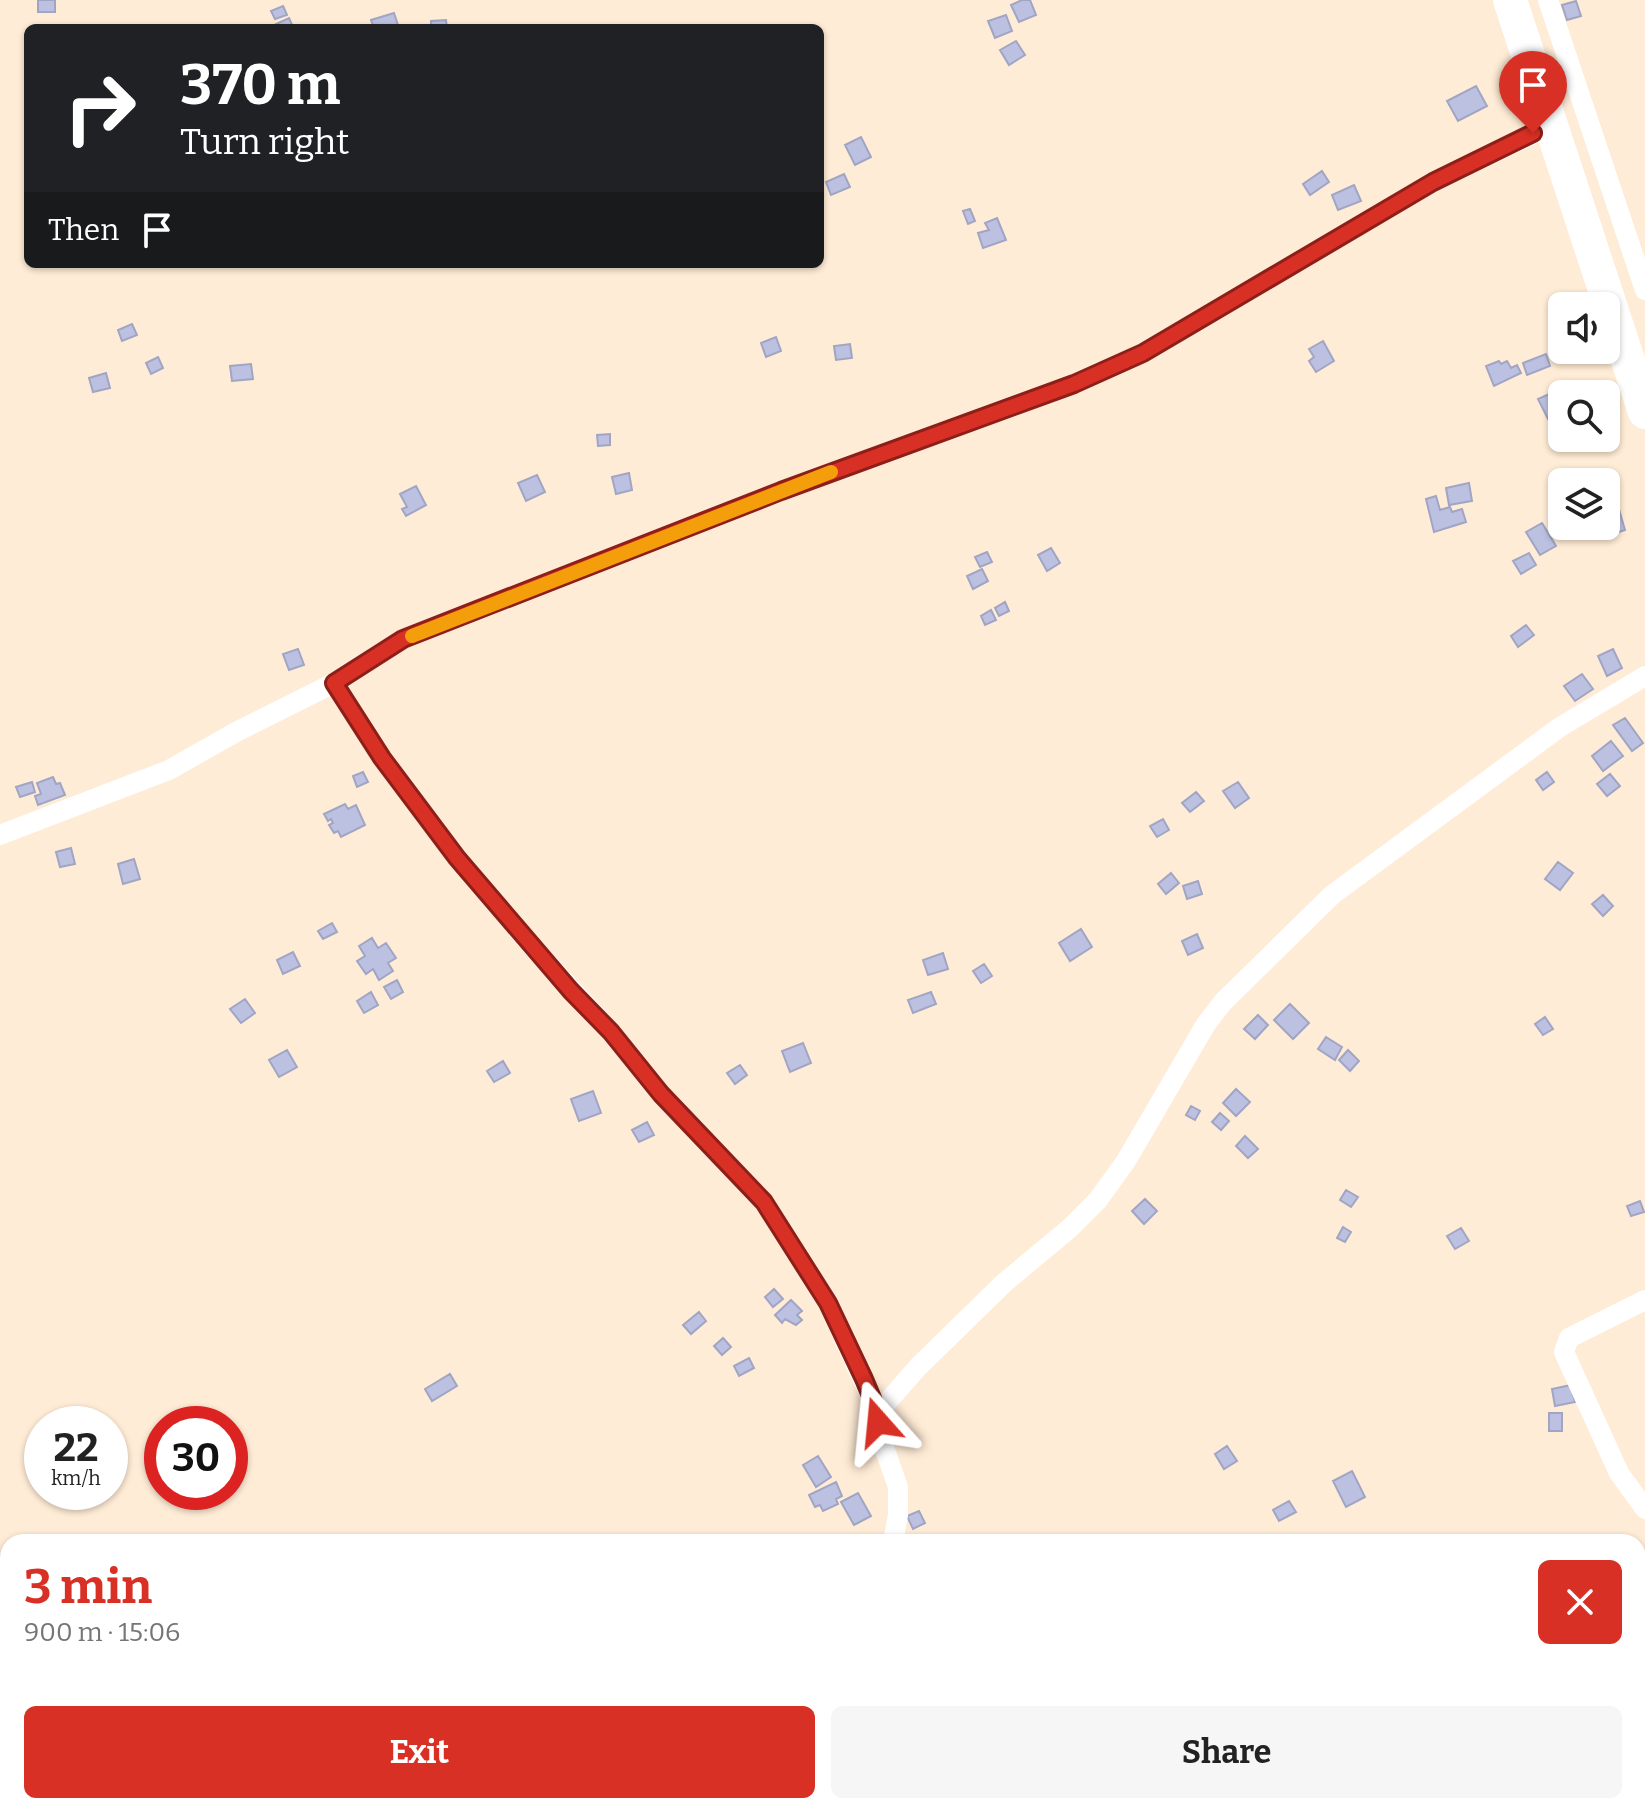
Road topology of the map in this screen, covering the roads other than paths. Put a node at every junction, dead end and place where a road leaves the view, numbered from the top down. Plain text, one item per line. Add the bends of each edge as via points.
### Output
1 (1510, 0) edge
2 (1548, 0) edge
3 (1552, 125) junction
4 (1645, 290) edge
5 (1645, 412) edge
6 (1645, 676) edge
7 (334, 683) junction
8 (0, 835) edge
9 (1645, 1300) edge
10 (879, 1415) junction
11 (1645, 1509) edge
12 (894, 1534) edge

1 - 3 highway
2 - 4 street
3 - 5 highway
3 - 7 street via 1433,182 1143,353 1074,384 781,491 403,639
6 - 10 street via 1560,727 1332,895 1206,1024 1098,1200 947,1338
7 - 8 street via 169,770
7 - 10 street via 457,858 661,1094 764,1202 828,1303
9 - 11 street via 1569,1338 1564,1352 1619,1473
10 - 12 street via 879,1433 898,1487

